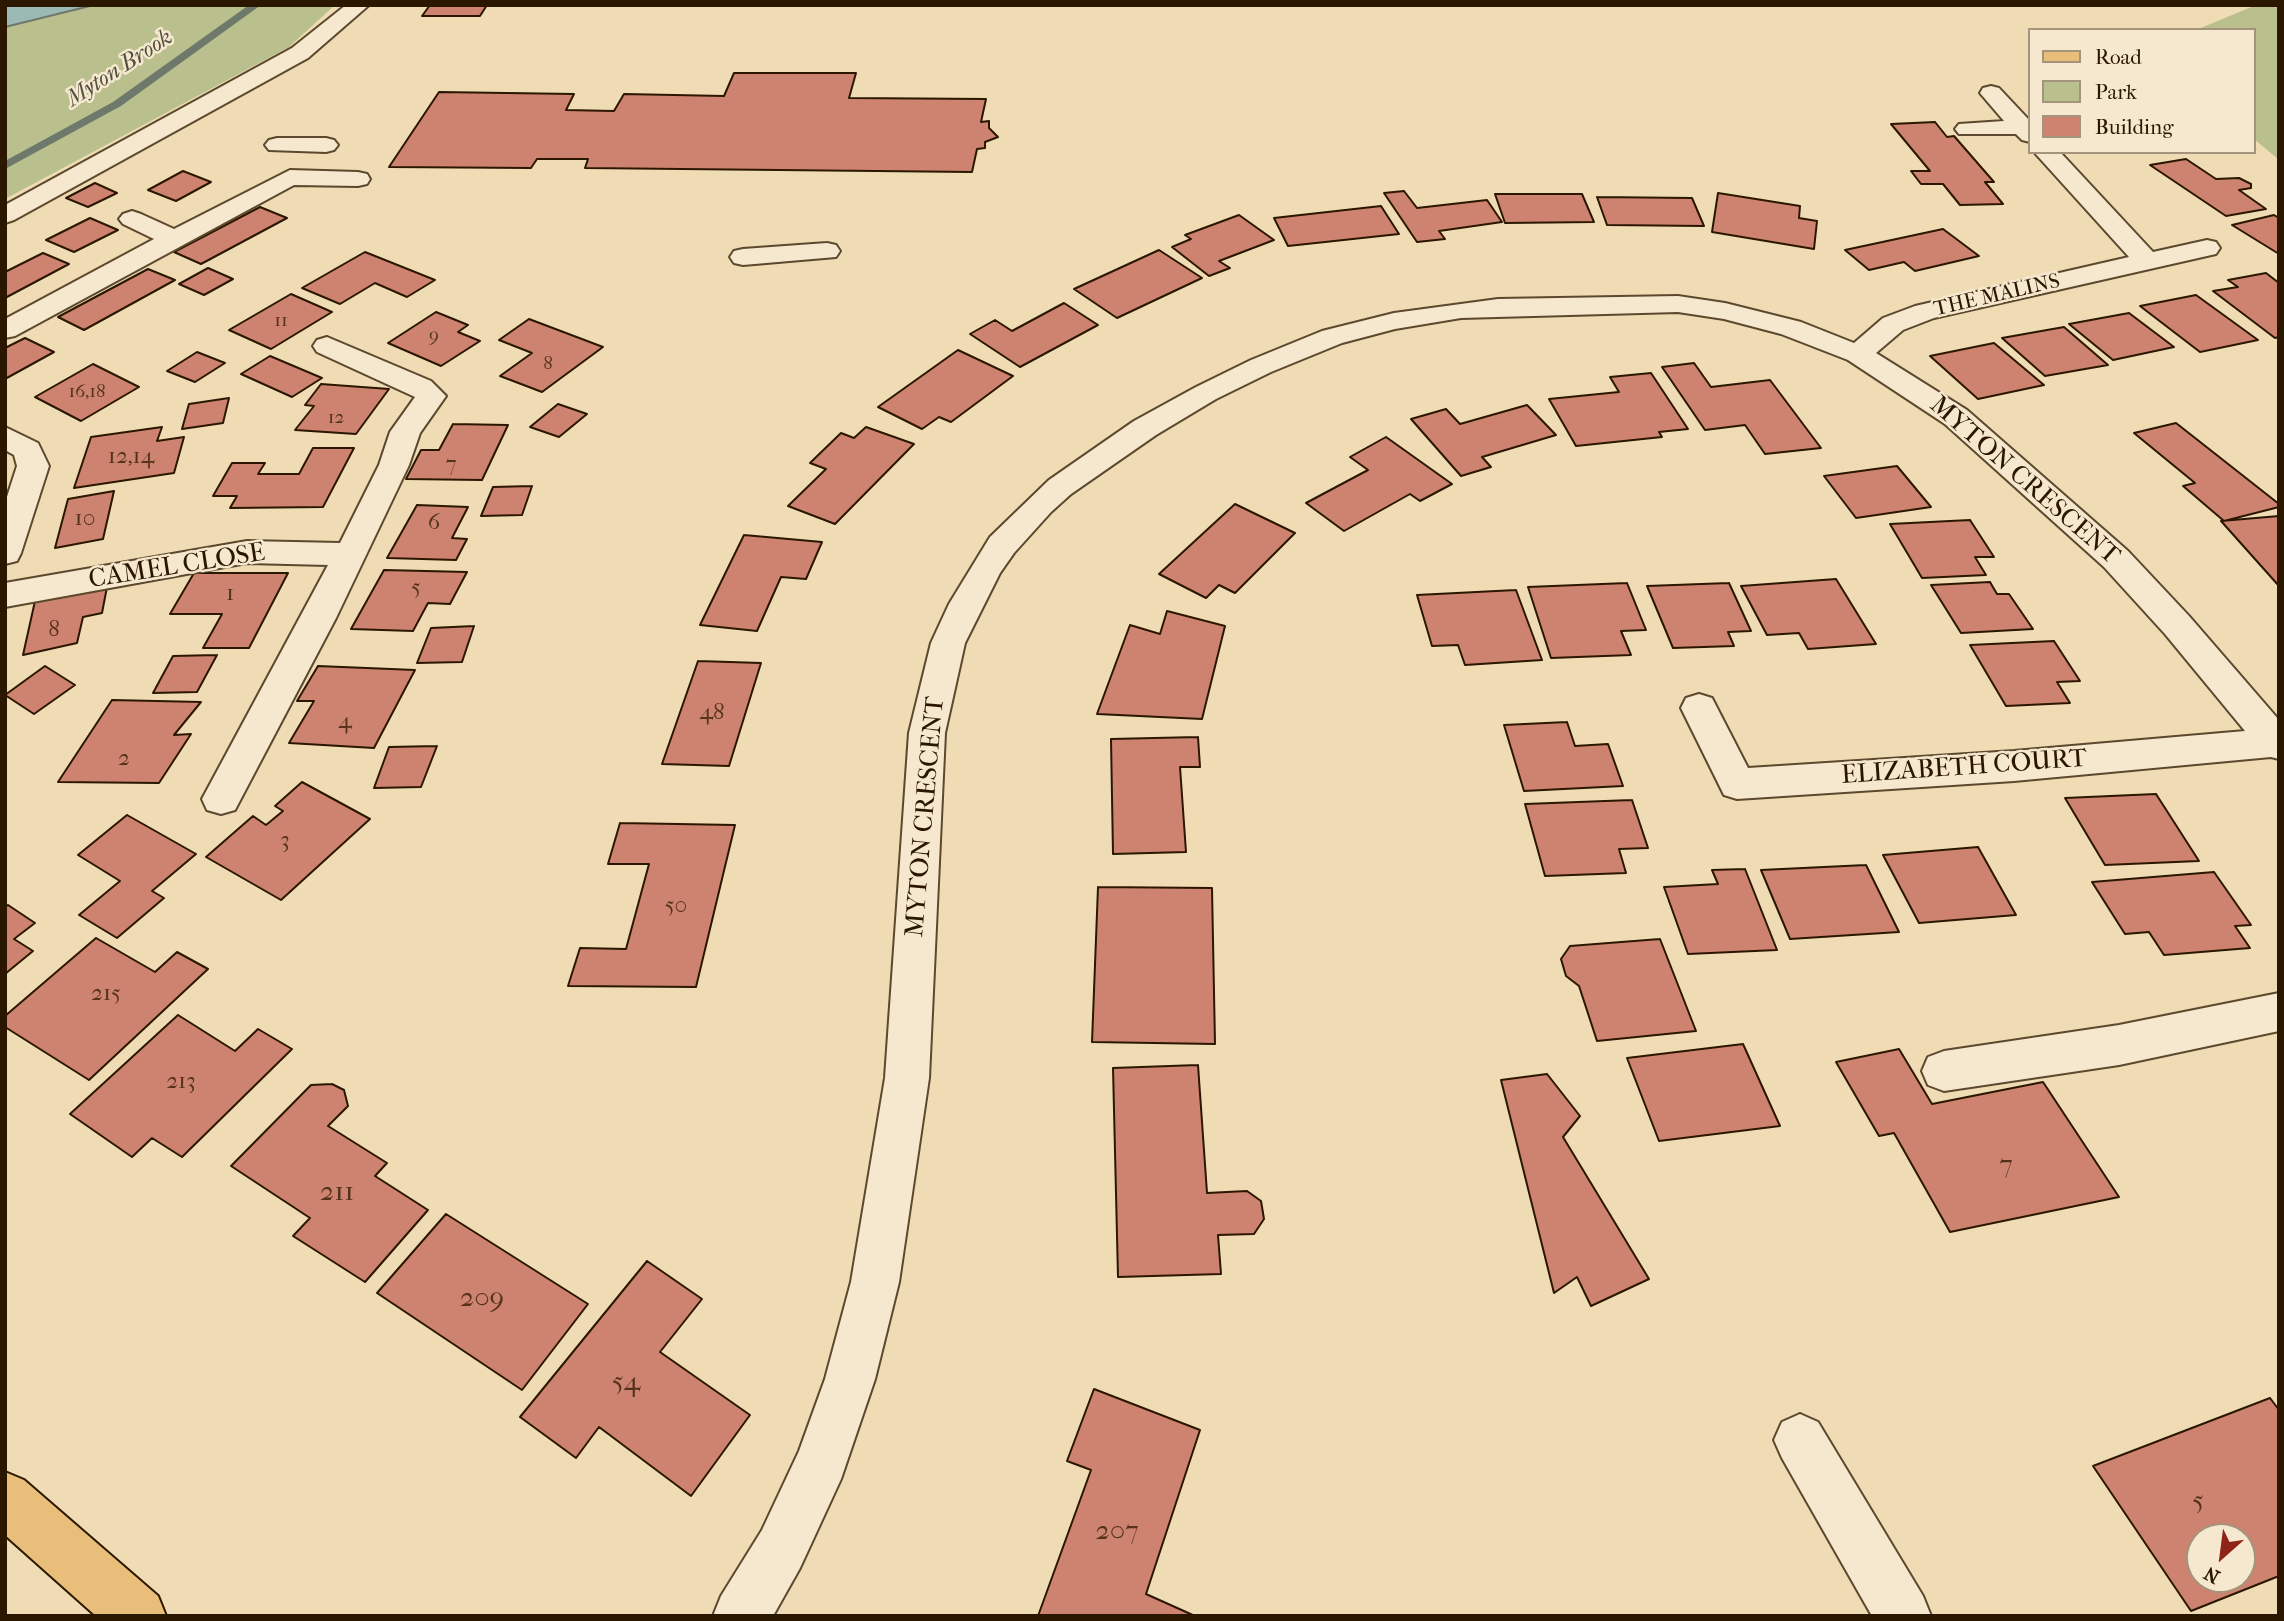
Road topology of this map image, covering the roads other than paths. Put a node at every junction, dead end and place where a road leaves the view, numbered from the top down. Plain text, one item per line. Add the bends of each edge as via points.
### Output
1 (359, 5) edge
2 (1991, 93) dead end
3 (1968, 129) dead end
4 (2026, 131) edge
5 (277, 145) dead end
6 (2048, 154) edge
7 (305, 178) junction
8 (358, 178) dead end
9 (5, 215) edge
10 (132, 219) dead end
11 (175, 239) junction
12 (2207, 247) dead end
13 (827, 251) dead end
14 (743, 257) dead end
15 (2147, 261) junction
16 (5, 330) edge
17 (327, 346) dead end
18 (1858, 354) junction
19 (5, 437) edge
20 (5, 553) edge
21 (350, 554) junction
22 (5, 595) edge
23 (1699, 708) dead end
24 (2277, 744) edge
25 (221, 799) dead end
26 (2279, 1012) edge
27 (1944, 1070) dead end
28 (1800, 1440) dead end
29 (5, 1499) edge
30 (138, 1616) edge
31 (741, 1616) edge
32 (1903, 1616) edge

1 - 9 street via 300,53
2 - 4 street
3 - 4 street
5 - 7 street via 326,145
6 - 15 street
7 - 8 street
7 - 11 street via 290,177
10 - 11 street
11 - 16 street
12 - 15 street, THE MALINS
13 - 14 street
15 - 18 street, THE MALINS via 1925,312 1893,324
17 - 21 street via 421,387 431,396 405,432 394,465
18 - 24 street, MYTON CRESCENT via 1956,417 2096,540 2177,625
18 - 31 street, MYTON CRESCENT via 1791,328 1678,304 1498,307 1363,328 1261,366 1145,428 1060,487 1002,545 965,604 948,643 928,733 907,1078 875,1282 822,1460 781,1549
19 - 20 street via 27,450 33,466
21 - 22 street, CAMEL CLOSE via 247,552
21 - 25 street
23 - 24 street, ELIZABETH COURT via 1737,784
26 - 27 street via 2119,1045
28 - 32 street
29 - 30 main road

